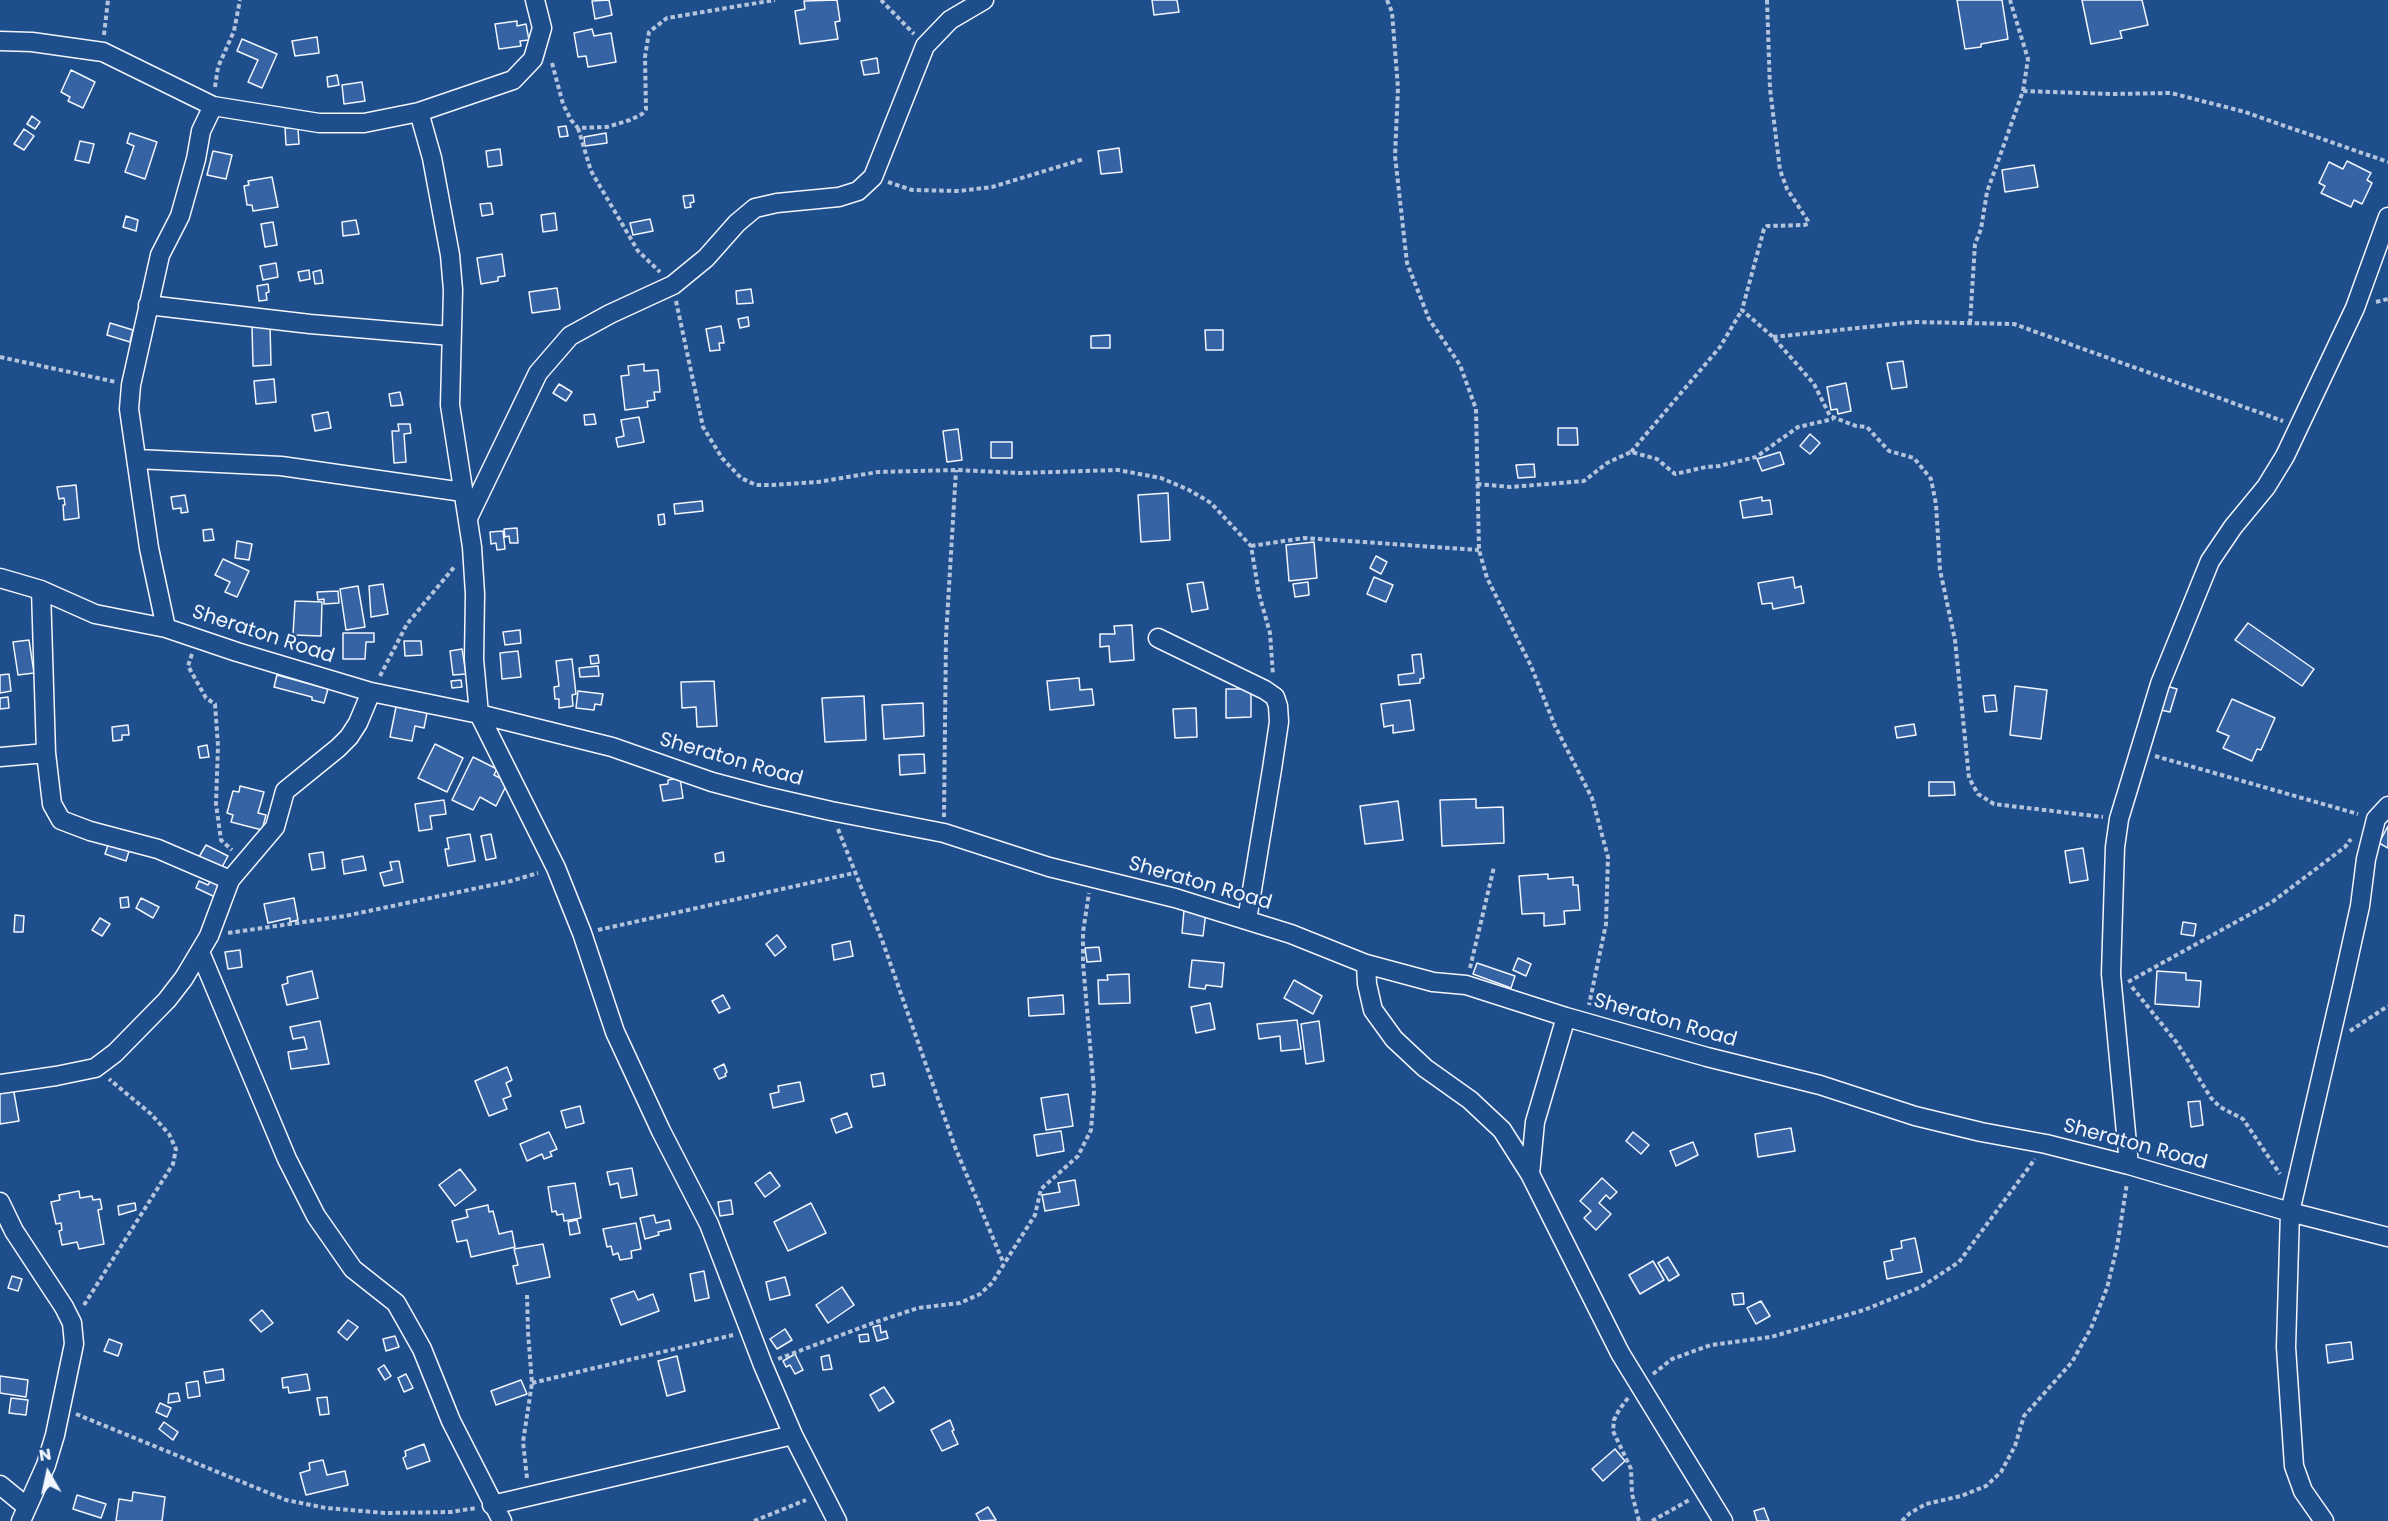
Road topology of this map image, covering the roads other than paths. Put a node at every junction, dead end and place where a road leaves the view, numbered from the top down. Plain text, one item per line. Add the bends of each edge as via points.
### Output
1 (535, 0) edge
2 (984, 0) edge
3 (0, 41) edge
4 (213, 106) junction
5 (419, 112) junction
6 (2388, 217) edge
7 (148, 305) junction
8 (450, 336) junction
9 (137, 459) junction
10 (463, 492) junction
11 (468, 518) junction
12 (0, 578) edge
13 (41, 590) junction
14 (166, 628) junction
15 (1158, 638) dead end
16 (371, 692) junction
17 (479, 714) junction
18 (46, 753) junction
19 (0, 758) edge
20 (2377, 814) edge
21 (230, 880) junction
22 (1247, 920) junction
23 (205, 944) junction
24 (1366, 964) junction
25 (1566, 1017) junction
26 (0, 1084) edge
27 (2129, 1165) junction
28 (1530, 1174) junction
29 (0, 1202) edge
30 (2292, 1203) junction
31 (2388, 1237) edge
32 (793, 1435) junction
33 (0, 1485) edge
34 (492, 1505) junction
35 (23, 1517) edge
36 (502, 1521) edge
37 (837, 1521) edge
38 (1723, 1521) edge
39 (2324, 1521) edge

1 - 5 street via 542,28 533,59 513,80
2 - 11 street via 950,20 925,46 873,177 858,190 838,197 755,208 673,285 570,336 538,373
3 - 4 street via 103,52
4 - 5 street via 319,123 364,123
4 - 7 street via 201,131 180,216 160,255
5 - 8 street via 450,255
6 - 27 street via 2355,308 2285,456 2210,561 2160,684 2119,819 2111,974
7 - 8 street
7 - 9 street via 129,409
8 - 10 street via 450,405
9 - 10 street via 281,466
9 - 14 street via 148,548
10 - 11 street
11 - 17 street via 476,594 474,659
12 - 13 street, Sheraton Road
13 - 14 street, Sheraton Road via 95,614
13 - 18 street
14 - 16 street, Sheraton Road
15 - 22 street via 1265,690 1275,697 1278,706 1279,722
16 - 17 street, Sheraton Road
16 - 21 street via 349,737 285,791 275,827
17 - 22 street, Sheraton Road via 612,747 712,782 831,812 944,833 1004,854
17 - 32 street via 556,868 615,1032 709,1224
18 - 19 street
18 - 21 street via 52,804 61,820 158,849
20 - 30 street via 2360,906
21 - 23 street
22 - 24 street, Sheraton Road
23 - 26 street via 167,1000 95,1068
23 - 34 street via 282,1149 316,1216 353,1269 396,1303 422,1349 451,1421
24 - 25 street, Sheraton Road via 1433,982 1466,985
24 - 28 street via 1373,1010 1394,1039 1502,1130
25 - 27 street, Sheraton Road via 1707,1058 1821,1085 1915,1116
25 - 28 street via 1535,1122
27 - 30 street, Sheraton Road
28 - 38 street via 1620,1353
29 - 35 street via 14,1231 64,1307 72,1323 74,1344 46,1465
30 - 31 street, Sheraton Road
30 - 39 street via 2286,1347 2294,1466 2303,1491
32 - 34 street
32 - 37 street
33 - 35 street
34 - 36 street

